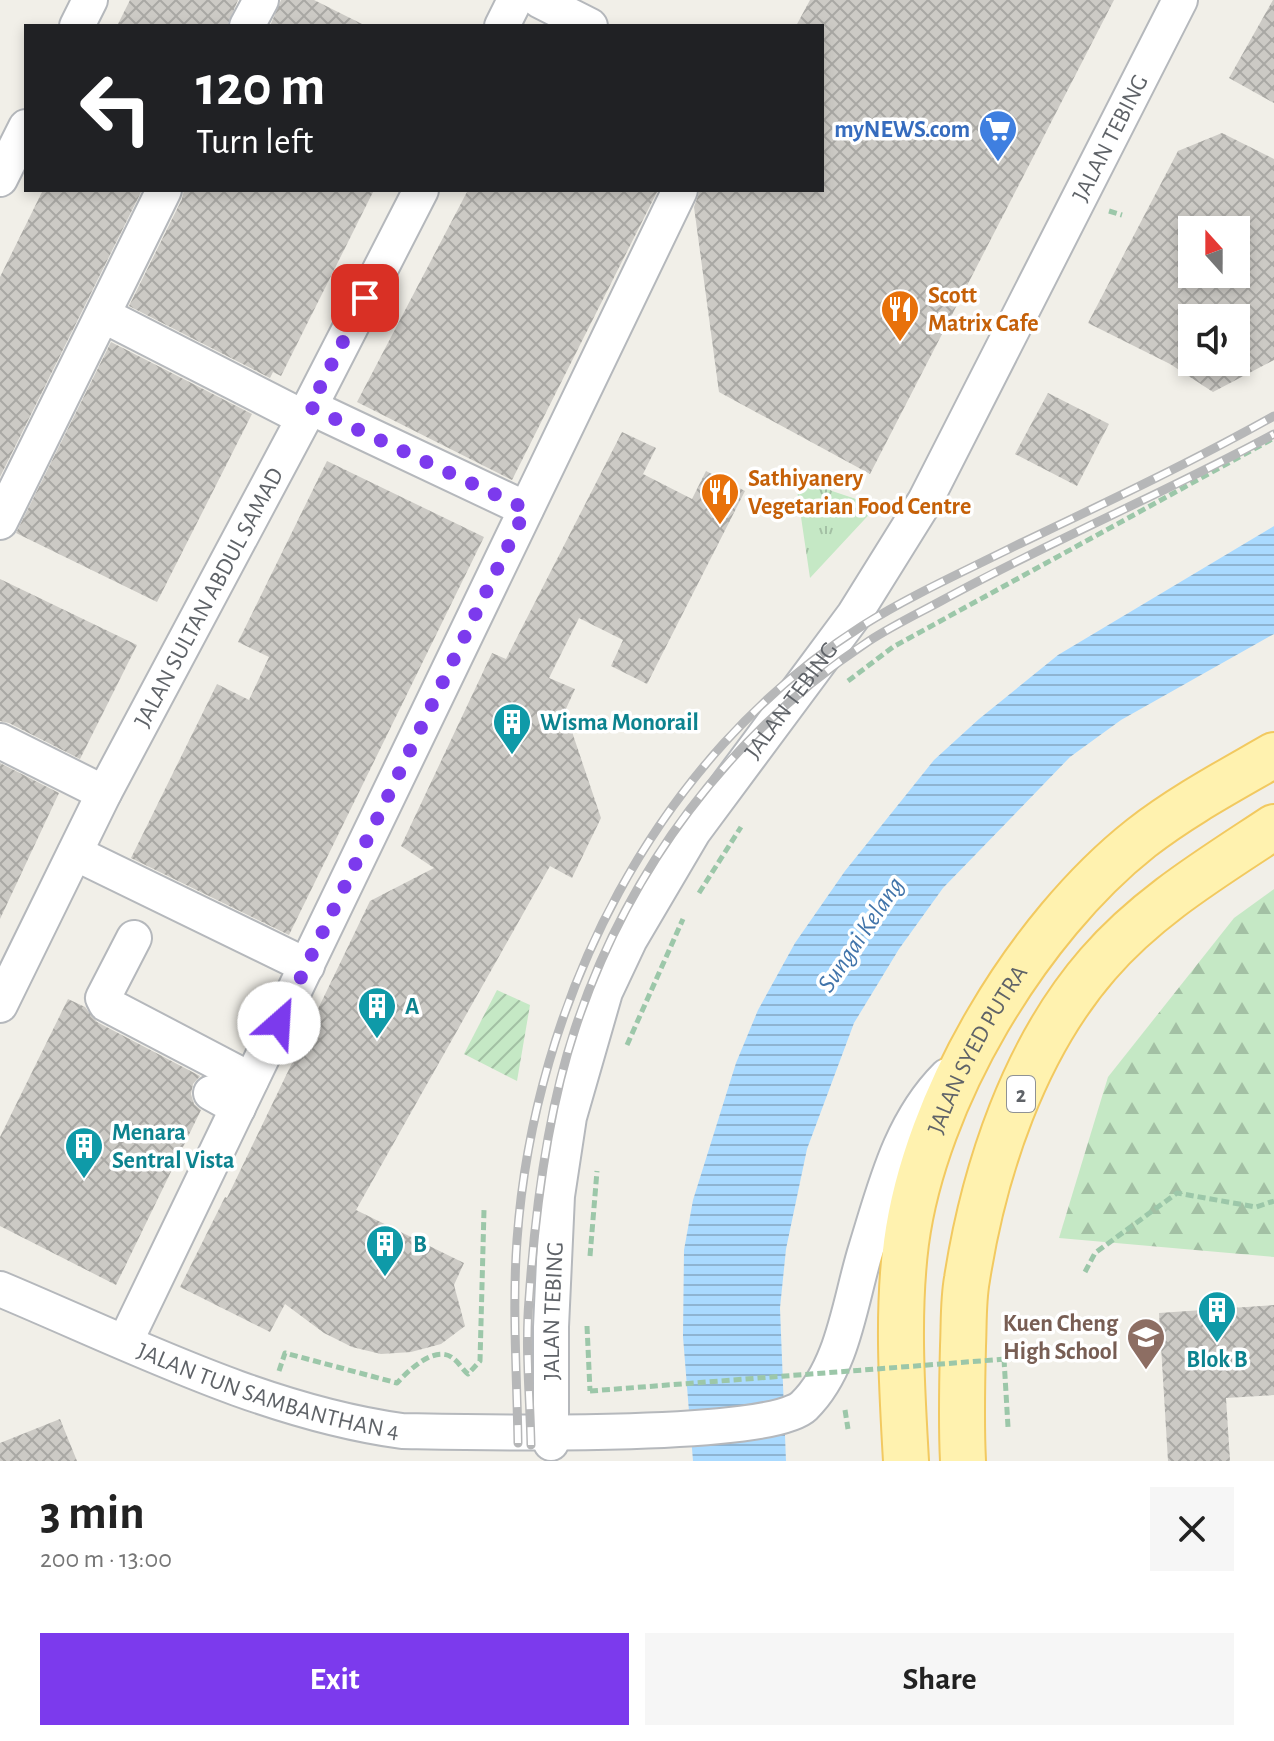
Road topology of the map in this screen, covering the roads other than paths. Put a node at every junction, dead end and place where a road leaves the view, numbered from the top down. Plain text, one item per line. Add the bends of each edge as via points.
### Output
1 (90, 0) edge
2 (261, 0) edge
3 (515, 0) edge
4 (539, 0) edge
5 (1180, 0) edge
6 (78, 24) edge
7 (248, 24) edge
8 (503, 24) edge
9 (586, 24) edge
10 (24, 131) edge
11 (0, 179) edge
12 (163, 192) edge
13 (420, 192) edge
14 (679, 192) edge
15 (103, 315) junction
16 (307, 412) junction
17 (526, 509) junction
18 (0, 522) edge
19 (0, 741) edge
20 (1274, 755) edge
21 (104, 793) junction
22 (1274, 827) edge
23 (75, 853) junction
24 (134, 938) dead end
25 (307, 966) junction
26 (0, 1005) edge
27 (970, 1053) junction
28 (234, 1094) junction
29 (0, 1289) edge
30 (125, 1342) junction
31 (551, 1437) junction
32 (906, 1461) edge
33 (963, 1461) edge

1 - 6 street
2 - 7 street
3 - 8 street
4 - 9 street
5 - 31 street, JALAN TEBING via 925,501 854,615 693,832 605,992 579,1078 557,1196
10 - 11 street
12 - 15 street
13 - 16 street, JALAN SULTAN ABDUL SAMAD
14 - 17 street
15 - 16 street
15 - 18 street
16 - 17 street
16 - 21 street, JALAN SULTAN ABDUL SAMAD
17 - 25 street
19 - 21 street
20 - 27 main road, JALAN SYED PUTRA via 1179,810 1091,883 1050,929
21 - 23 street, JALAN SULTAN ABDUL SAMAD
22 - 33 main road, 2 via 1162,902 1129,932 1075,993 1027,1077 986,1192 966,1283
23 - 25 street
23 - 26 street, JALAN SULTAN ABDUL SAMAD
24 - 28 street via 103,998 106,1004
25 - 28 street
27 - 31 street, JALAN TUN SAMBANTHAN 4 via 929,1094 902,1141 837,1352 803,1408 776,1419 728,1426
27 - 32 main road, JALAN SYED PUTRA via 912,1205 902,1329
28 - 30 street via 139,1278
29 - 30 street, JALAN TUN SAMBANTHAN 4
30 - 31 street, JALAN TUN SAMBANTHAN 4 via 340,1421 402,1431

